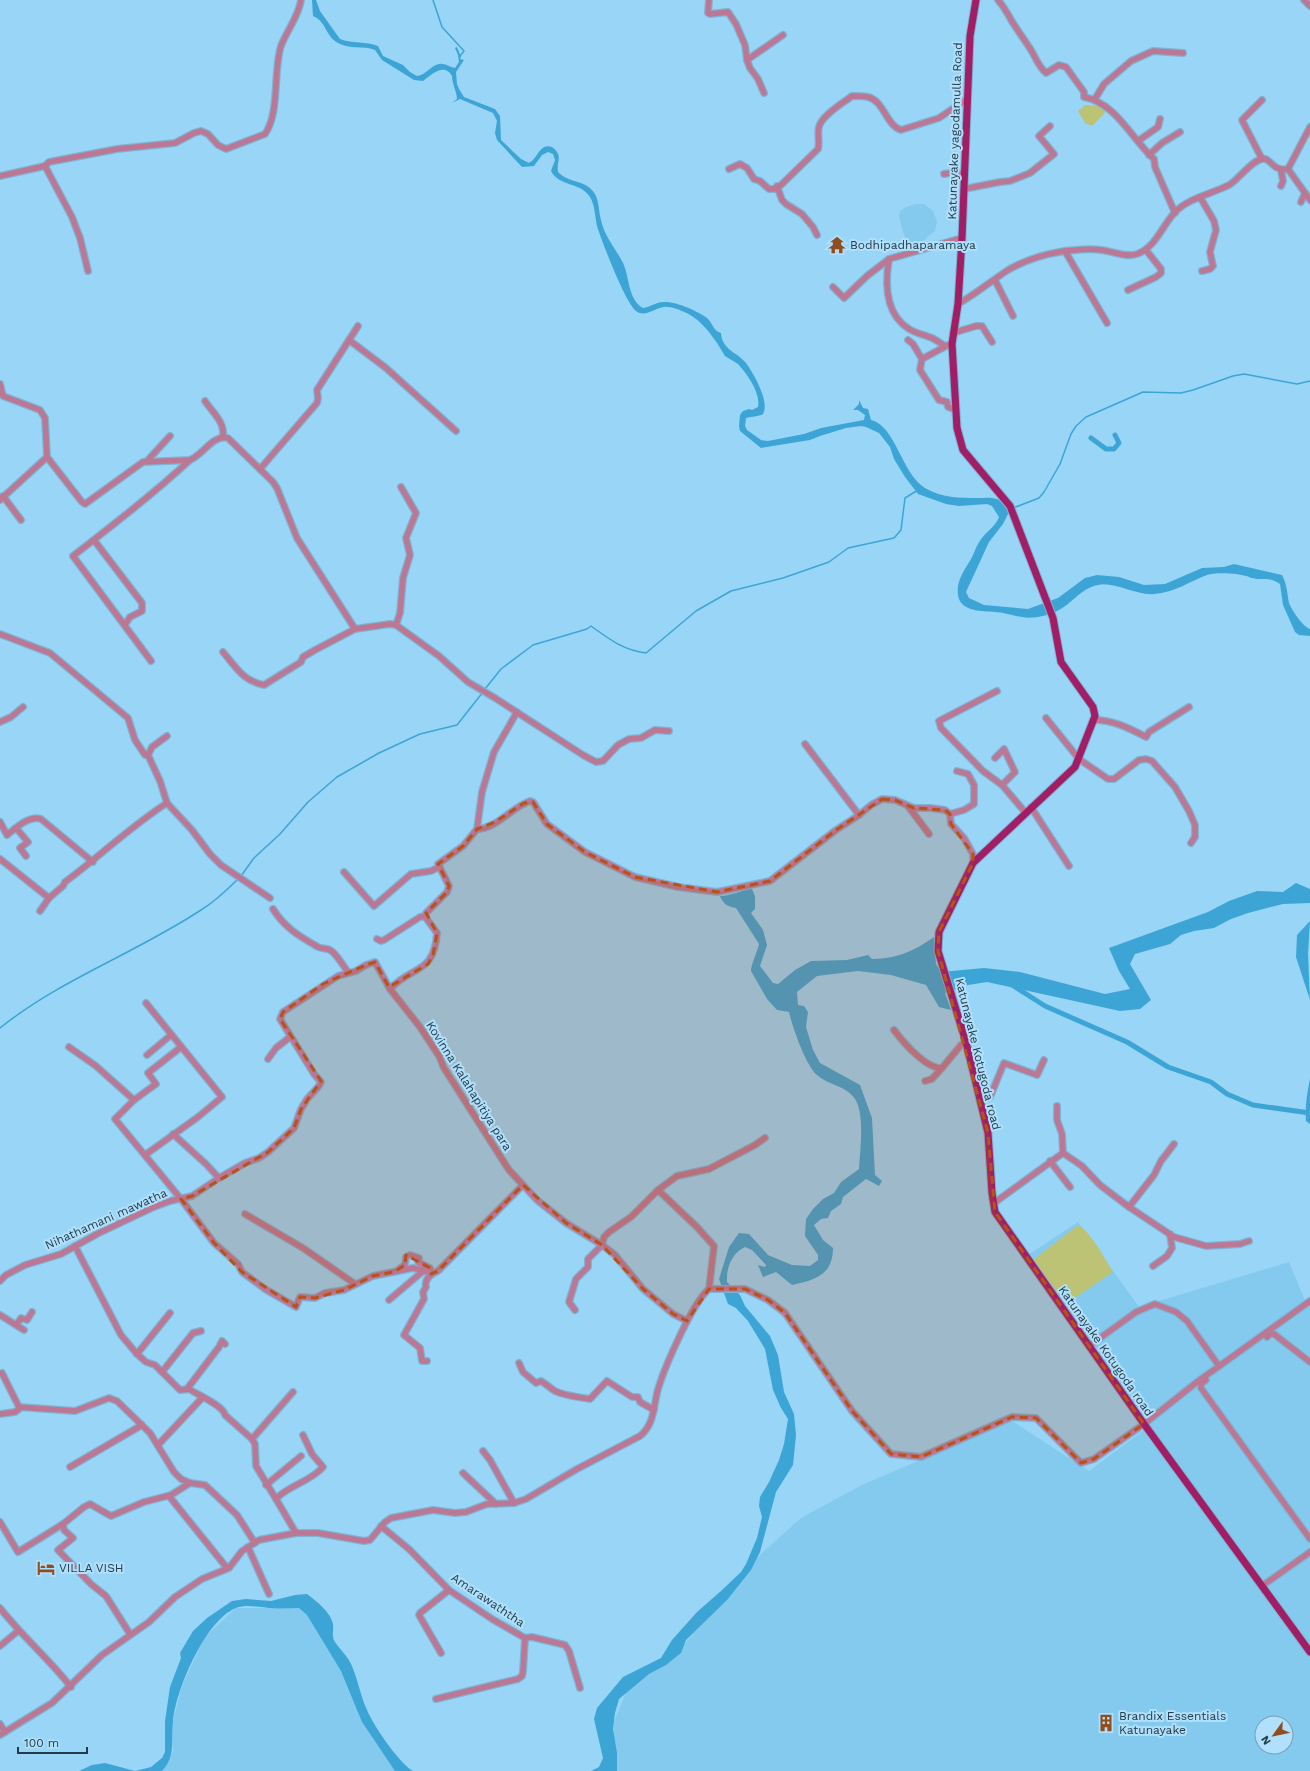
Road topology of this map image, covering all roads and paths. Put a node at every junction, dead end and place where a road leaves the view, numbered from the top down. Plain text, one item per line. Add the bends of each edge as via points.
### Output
1 (302, 0) edge
2 (708, 0) edge
3 (976, 0) edge
4 (998, 0) edge
5 (1304, 0) edge
6 (1310, 6) edge
7 (783, 35) dead end
8 (1183, 53) dead end
9 (746, 60) junction
10 (764, 93) dead end
11 (967, 99) junction
12 (1095, 99) junction
13 (1262, 100) dead end
14 (1160, 119) dead end
15 (1050, 126) dead end
16 (1310, 127) edge
17 (1180, 132) dead end
18 (1138, 141) junction
19 (1149, 155) junction
20 (1262, 159) junction
21 (45, 166) junction
22 (729, 169) dead end
23 (1288, 169) junction
24 (1281, 170) junction
25 (944, 174) dead end
26 (964, 174) junction
27 (0, 176) edge
28 (777, 186) junction
29 (1281, 186) dead end
30 (964, 190) junction
31 (1305, 192) junction
32 (1200, 197) junction
33 (1310, 200) edge
34 (1301, 202) dead end
35 (1175, 213) junction
36 (817, 236) dead end
37 (962, 238) junction
38 (1146, 250) junction
39 (1065, 251) junction
40 (889, 259) junction
41 (88, 271) dead end
42 (1202, 272) dead end
43 (995, 280) junction
44 (833, 287) dead end
45 (1128, 290) dead end
46 (958, 304) junction
47 (1013, 316) dead end
48 (1107, 323) dead end
49 (358, 326) dead end
50 (953, 333) junction
51 (349, 340) junction
52 (908, 340) dead end
53 (992, 342) dead end
54 (948, 345) junction
55 (922, 359) junction
56 (0, 384) edge
57 (205, 401) dead end
58 (956, 410) junction
59 (456, 431) dead end
60 (170, 436) dead end
61 (223, 437) junction
62 (47, 457) junction
63 (190, 460) junction
64 (147, 461) junction
65 (260, 469) junction
66 (401, 487) dead end
67 (2, 498) edge
68 (21, 520) dead end
69 (94, 540) junction
70 (126, 623) dead end
71 (396, 625) junction
72 (355, 629) junction
73 (0, 634) edge
74 (223, 652) dead end
75 (151, 661) dead end
76 (997, 691) dead end
77 (23, 707) dead end
78 (1189, 707) dead end
79 (517, 712) junction
80 (1046, 718) dead end
81 (1094, 720) junction
82 (0, 722) edge
83 (669, 731) dead end
84 (167, 736) dead end
85 (804, 744) dead end
86 (148, 755) junction
87 (995, 758) dead end
88 (1079, 759) junction
89 (957, 771) dead end
90 (1002, 785) junction
91 (167, 803) junction
92 (908, 806) junction
93 (1028, 810) junction
94 (950, 814) junction
95 (859, 816) junction
96 (0, 822) edge
97 (16, 828) junction
98 (477, 829) junction
99 (929, 834) dead end
100 (1191, 843) dead end
101 (26, 856) dead end
102 (0, 859) edge
103 (93, 862) junction
104 (973, 863) junction
105 (1069, 866) dead end
106 (440, 867) junction
107 (344, 872) dead end
108 (49, 898) junction
109 (270, 898) dead end
110 (273, 909) dead end
111 (40, 911) dead end
112 (426, 916) junction
113 (377, 939) dead end
114 (366, 965) joint
115 (348, 972) junction
116 (390, 990) junction
117 (146, 1003) dead end
118 (894, 1030) dead end
119 (171, 1035) junction
120 (290, 1037) junction
121 (966, 1042) junction
122 (69, 1047) dead end
123 (181, 1047) junction
124 (147, 1055) dead end
125 (268, 1059) dead end
126 (1044, 1060) dead end
127 (942, 1068) junction
128 (925, 1081) dead end
129 (134, 1100) junction
130 (980, 1100) junction
131 (1057, 1106) dead end
132 (173, 1134) junction
133 (765, 1138) dead end
134 (1174, 1144) dead end
135 (1063, 1153) junction
136 (145, 1155) junction
137 (1050, 1161) junction
138 (219, 1178) junction
139 (522, 1185) junction
140 (1070, 1187) dead end
141 (658, 1190) junction
142 (181, 1199) junction
143 (994, 1203) junction
144 (1129, 1207) junction
145 (245, 1214) dead end
146 (1170, 1234) junction
147 (1249, 1241) dead end
148 (602, 1245) junction
149 (75, 1246) junction
150 (1153, 1266) dead end
151 (394, 1272) junction
152 (429, 1273) junction
153 (0, 1281) edge
154 (355, 1284) junction
155 (709, 1288) junction
156 (389, 1300) dead end
157 (1310, 1301) edge
158 (575, 1310) dead end
159 (32, 1312) dead end
160 (170, 1313) dead end
161 (0, 1315) edge
162 (687, 1321) junction
163 (18, 1324) junction
164 (24, 1330) dead end
165 (201, 1331) dead end
166 (225, 1344) dead end
167 (1089, 1346) junction
168 (137, 1354) junction
169 (427, 1361) dead end
170 (1310, 1362) edge
171 (519, 1363) dead end
172 (1219, 1366) junction
173 (162, 1372) junction
174 (2, 1373) dead end
175 (187, 1389) junction
176 (293, 1392) dead end
177 (202, 1398) junction
178 (19, 1407) junction
179 (654, 1410) junction
180 (0, 1414) edge
181 (1144, 1424) junction
182 (142, 1425) junction
183 (303, 1435) dead end
184 (252, 1439) junction
185 (158, 1445) junction
186 (483, 1451) dead end
187 (301, 1456) dead end
188 (70, 1467) dead end
189 (463, 1474) dead end
190 (190, 1483) junction
191 (266, 1485) junction
192 (169, 1496) junction
193 (276, 1499) junction
194 (514, 1503) junction
195 (496, 1504) junction
196 (0, 1522) edge
197 (63, 1524) junction
198 (382, 1526) junction
199 (296, 1533) junction
200 (1310, 1539) edge
201 (255, 1543) junction
202 (248, 1547) junction
203 (1310, 1552) edge
204 (227, 1568) junction
205 (1262, 1586) junction
206 (449, 1590) junction
207 (269, 1594) dead end
208 (0, 1608) edge
209 (18, 1631) junction
210 (130, 1634) junction
211 (525, 1638) junction
212 (0, 1646) edge
213 (1310, 1652) edge
214 (441, 1653) dead end
215 (71, 1687) junction
216 (580, 1688) dead end
217 (436, 1699) dead end
218 (0, 1724) edge
219 (2, 1734) edge

1 - 21 street via 282,46 274,108 269,129 265,134 226,149 201,131 176,143 117,149 49,162
2 - 9 street via 708,13 728,12 736,24 745,45
3 - 11 main road, Katunayake yagodamulla Road via 970,36
4 - 12 street via 1008,11 1043,71 1046,73 1059,65 1066,68 1084,92 1084,97
5 - 6 street
7 - 9 street
8 - 12 street via 1153,51 1131,61 1104,84
9 - 10 street
11 - 26 main road, Katunayake yagodamulla Road
11 - 28 street via 939,118 901,130 876,102 868,97 852,96 825,116 819,124 818,149
12 - 18 street via 1114,114
13 - 20 street via 1242,120
14 - 18 street via 1158,127
15 - 30 street via 1039,136 1054,154 1046,162 1010,182
16 - 23 street
17 - 19 street
18 - 19 street
19 - 35 street via 1154,159
20 - 24 street via 1266,159
20 - 32 street via 1230,184
21 - 27 street
21 - 41 street via 75,224
22 - 28 street via 740,164 747,168 754,179 769,189
23 - 24 street
23 - 31 street
24 - 29 street
25 - 26 street
26 - 30 main road, Katunayake yagodamulla Road
28 - 36 street via 782,200 802,214
30 - 37 main road, Katunayake yagodamulla Road
31 - 33 street
31 - 34 street
32 - 35 street
32 - 42 street via 1214,221 1216,230 1210,252 1213,266
35 - 38 street
37 - 40 street
37 - 46 main road, Katunayake yagodamulla Road
38 - 39 street via 1136,255 1100,249
38 - 45 street via 1161,269 1161,273
39 - 43 street via 1040,256 1009,270
39 - 48 street
40 - 44 street via 844,298
40 - 54 street via 886,278 888,298 894,315 908,329
43 - 46 street
43 - 47 street
46 - 50 main road, Katunayake yagodamulla Road
49 - 51 street
50 - 53 street via 982,326
50 - 54 main road, Katunayake yagodamulla Road
51 - 59 street via 386,368
51 - 65 street via 317,390 316,403
52 - 55 street
54 - 55 street
54 - 58 main road, Katunayake yagodamulla Road
55 - 58 street via 920,370 939,400 947,402 948,407
56 - 62 street via 3,396 40,410 44,414
57 - 61 street via 224,428
58 - 81 main road, Katunayake yagodamulla Road via 957,428 963,450 1010,506 1053,618 1061,662 1093,707
60 - 64 street
61 - 63 street
61 - 65 street via 228,438
62 - 64 street via 85,504 142,462
62 - 67 street
63 - 64 street
63 - 69 street via 156,492
65 - 72 street via 277,488 297,538
66 - 71 street via 416,513 406,538 410,554 403,578 400,613
67 - 68 street
69 - 70 street via 142,604 142,610 130,617
69 - 75 street via 73,556
71 - 72 street
71 - 79 street via 439,656 468,682
72 - 74 street via 315,650 264,685 253,683 244,677
73 - 86 street via 50,653 128,718 134,740 145,755
76 - 90 street via 939,721 941,728 983,771
77 - 82 street
78 - 81 street via 1149,732 1146,737 1121,725
79 - 83 street via 596,762 604,761 618,744 629,739 641,738 655,730
79 - 98 street via 494,752 482,792
80 - 88 street
81 - 88 main road, Katunayake Kotugoda road
84 - 86 street via 152,747
85 - 95 street
86 - 91 street
87 - 90 street via 1004,749 1015,772
88 - 93 main road, Katunayake Kotugoda road via 1075,767
88 - 100 street via 1111,780 1139,760 1152,761 1175,787 1189,811 1195,825 1195,837
89 - 94 street via 968,774 974,785 974,804
90 - 93 street
91 - 103 street
91 - 109 street via 221,865
92 - 94 street via 945,810
92 - 95 street via 895,800 882,799
92 - 99 street
93 - 104 main road, Katunayake Kotugoda road
93 - 105 street
94 - 104 street via 951,824 964,838 973,854
95 - 98 street via 836,830 770,881 717,892 678,887 635,877 585,852 547,824 530,800 495,822
96 - 97 street via 7,835
97 - 101 street via 28,842 20,848
97 - 103 street via 36,818 41,819
98 - 106 street via 463,846 438,864
102 - 108 street
103 - 108 street via 65,882
104 - 121 main road, Katunayake Kotugoda road via 939,932 938,951
106 - 107 street via 411,874 374,906
106 - 112 street via 449,886 447,892
108 - 111 street
110 - 115 street via 282,923 291,930 320,948 329,949 334,953
112 - 113 street via 420,917 384,940
112 - 116 street via 437,934 433,955 428,964 396,983
114 - 115 street, Nihathamani mawatha
114 - 116 street, Kovinna Kalahapitiya para via 375,962
115 - 120 street, Nihathamani mawatha via 323,984 283,1012 280,1019
116 - 139 street, Kovinna Kalahapitiya para via 420,1027 494,1148
117 - 119 street
118 - 127 street via 922,1059 938,1069
119 - 123 street
119 - 124 street
120 - 125 street via 276,1048
120 - 138 street, Nihathamani mawatha via 320,1082 318,1088 306,1100 294,1128 259,1158
121 - 127 street
121 - 130 main road, Katunayake Kotugoda road
122 - 129 street via 96,1066
123 - 129 street via 148,1073 156,1084
123 - 132 street via 222,1097
126 - 130 street via 1037,1075 1004,1063 990,1097
127 - 128 street via 932,1079
129 - 136 street via 115,1119
130 - 143 main road, Katunayake Kotugoda road via 988,1133
131 - 135 street
132 - 136 street
132 - 138 street
133 - 141 street via 709,1169 677,1176
134 - 144 street
135 - 137 street
135 - 144 street
136 - 142 street
137 - 140 street
137 - 143 street
138 - 142 street, Nihathamani mawatha via 192,1196
139 - 148 street, Kovinna Kalahapitiya para via 566,1223
139 - 152 street via 438,1271
141 - 148 street via 631,1217 609,1232 604,1237
141 - 155 street via 714,1246
142 - 149 street, Nihathamani mawatha via 154,1207
142 - 154 street via 214,1243 238,1264 242,1272 285,1301 296,1306 300,1297 316,1298
143 - 167 main road, Katunayake Kotugoda road via 995,1212
144 - 146 street
145 - 154 street via 303,1248
146 - 147 street via 1206,1246
146 - 150 street via 1172,1248 1167,1256
148 - 158 street via 588,1259 588,1267 576,1279 569,1302
148 - 162 street, Kovinna Kalahapitiya para via 615,1256 643,1289 673,1314
149 - 153 street, Nihathamani mawatha via 61,1254 32,1261
149 - 168 street via 121,1335
151 - 152 street via 413,1268
151 - 152 street via 404,1267 406,1257 410,1255 419,1258 418,1262 430,1268
151 - 154 street via 373,1276
152 - 156 street via 415,1277
152 - 169 street via 423,1292 424,1298 404,1335 420,1348 422,1361
155 - 162 street via 703,1293
155 - 181 street via 745,1289 768,1300 785,1313 852,1411 891,1454 921,1457 1012,1417 1036,1418 1081,1463 1094,1459
157 - 172 street
159 - 163 street via 27,1320 22,1318
160 - 168 street
161 - 163 street
162 - 179 street via 658,1386
163 - 164 street
165 - 173 street via 193,1332
166 - 175 street via 220,1342 219,1347
167 - 172 street via 1136,1312 1155,1304 1176,1312 1187,1321
167 - 181 main road, Katunayake Kotugoda road
168 - 173 street
170 - 200 street via 1274,1334 1270,1334 1201,1384 1200,1388
171 - 179 street via 523,1372 536,1383 541,1381 553,1390 590,1399 607,1381 632,1397 638,1397 640,1402
172 - 181 street
173 - 175 street via 180,1390
174 - 178 street
175 - 177 street
176 - 184 street
177 - 184 street via 219,1406 225,1415
177 - 185 street
178 - 180 street via 16,1412
178 - 182 street via 75,1411 110,1398 117,1401
179 - 194 street via 651,1422 640,1436 526,1499
181 - 205 main road, Katunayake Kotugoda road
182 - 185 street
182 - 188 street
183 - 193 street via 312,1454 323,1467
184 - 191 street via 255,1444 256,1466
185 - 190 street via 174,1472
186 - 194 street
187 - 191 street
189 - 195 street
190 - 192 street
190 - 201 street via 204,1485 210,1490 237,1516
191 - 193 street
192 - 197 street via 144,1502 111,1516 90,1504
192 - 204 street
193 - 199 street
194 - 195 street
195 - 198 street via 487,1504 466,1512 433,1510 391,1518
196 - 197 street via 18,1552
197 - 210 street via 64,1530 73,1538 58,1550 106,1596
198 - 199 street via 370,1540 364,1541 332,1534
198 - 206 street, Amarawaththa via 409,1549
199 - 201 street
201 - 202 street
202 - 204 street
202 - 207 street
203 - 205 street
204 - 210 street via 202,1579 175,1597 149,1622
205 - 213 main road, Katunayake Kotugoda road
206 - 211 street, Amarawaththa
206 - 214 street via 420,1615
208 - 209 street
209 - 212 street
209 - 215 street via 54,1665
210 - 215 street via 102,1655
211 - 216 street via 532,1636 565,1645
211 - 217 street, Amarawaththa via 523,1672 518,1679
215 - 219 street via 52,1703
218 - 219 street

